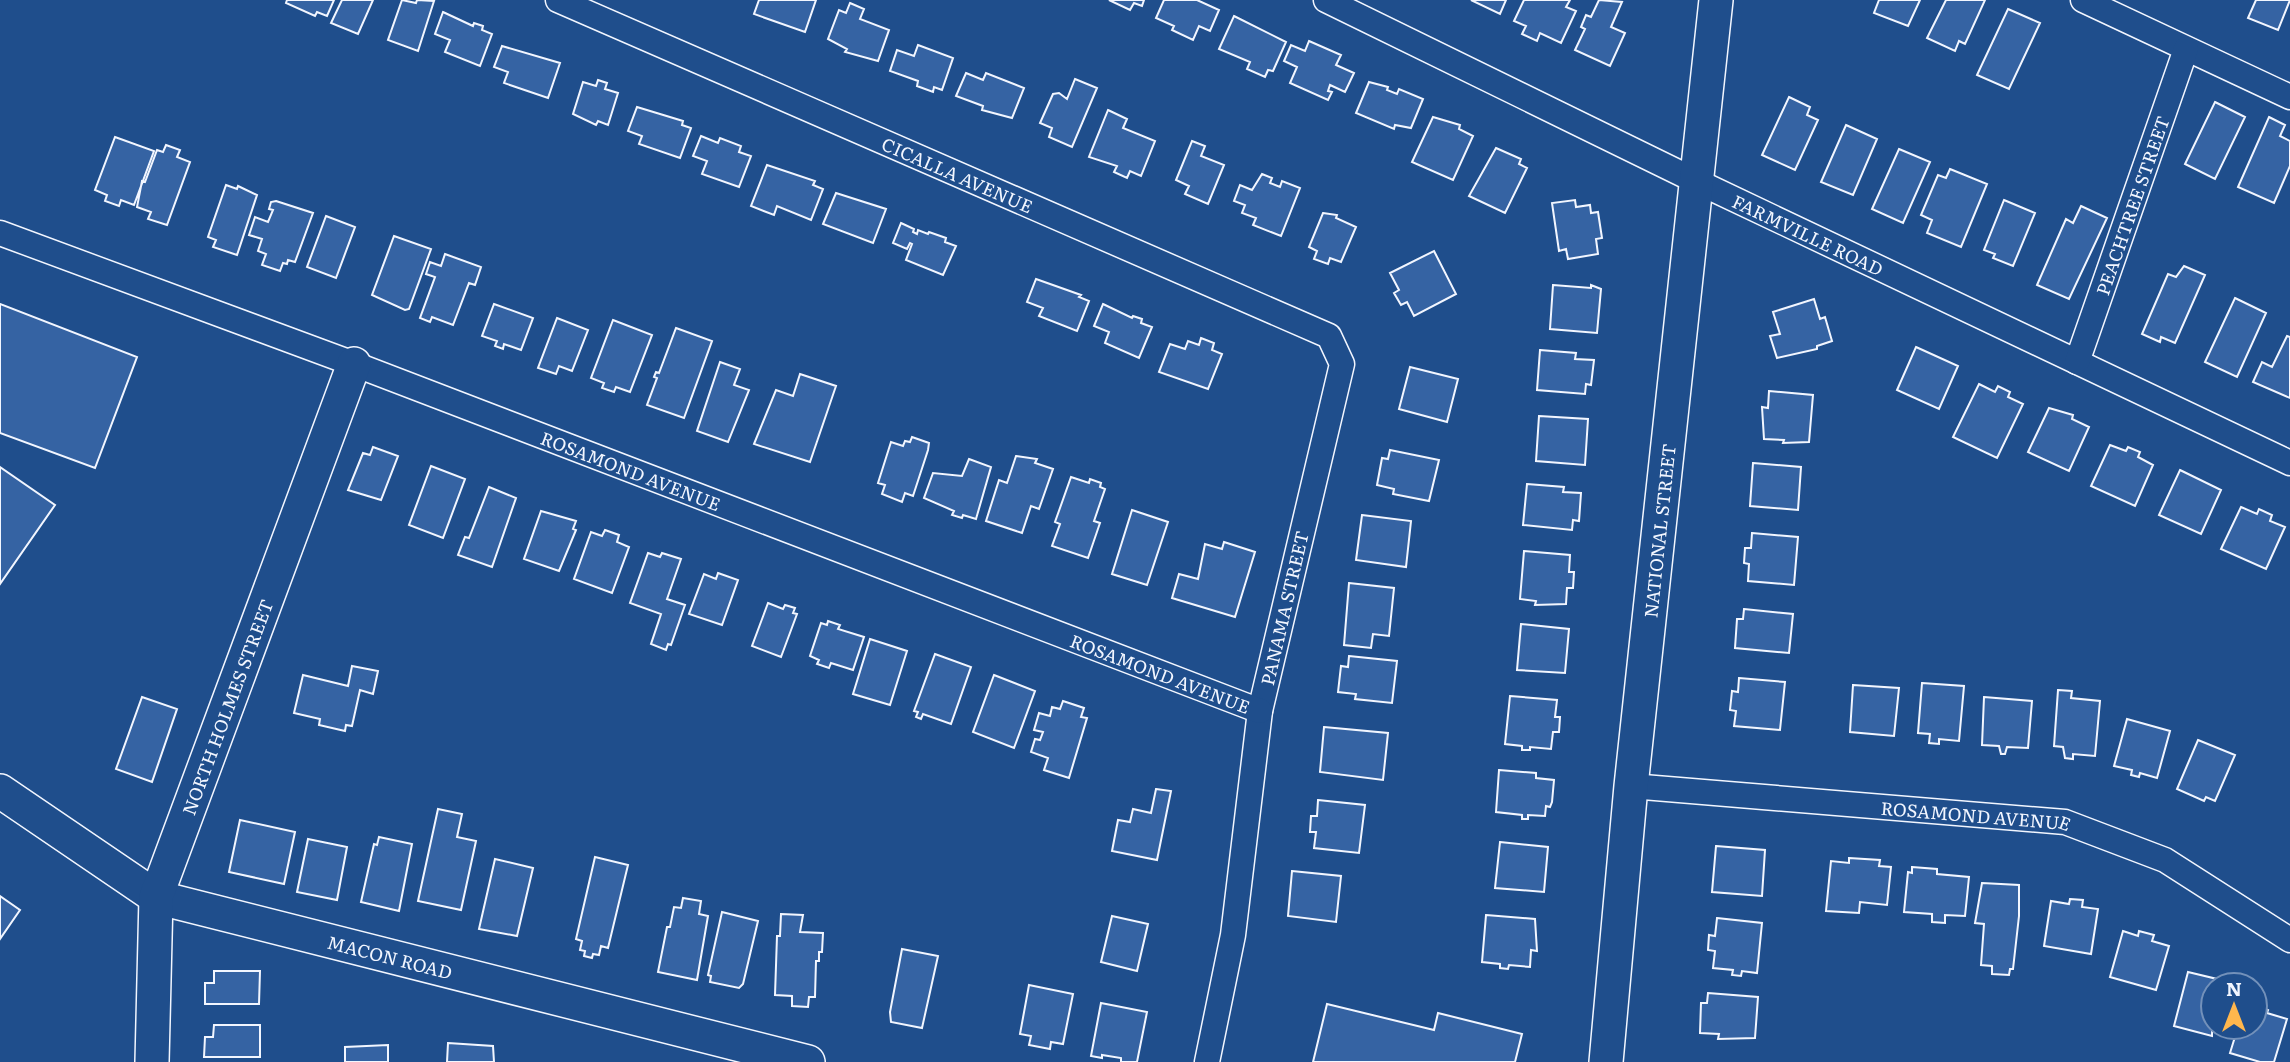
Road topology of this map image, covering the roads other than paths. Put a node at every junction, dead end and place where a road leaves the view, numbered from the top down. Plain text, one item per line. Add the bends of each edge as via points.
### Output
1 (558, 0) edge
2 (1326, 0) edge
3 (1716, 0) edge
4 (2083, 0) edge
5 (2186, 49) junction
6 (2290, 97) edge
7 (1696, 181) junction
8 (0, 233) edge
9 (2077, 362) junction
10 (354, 364) junction
11 (1342, 364) joint
12 (2290, 463) edge
13 (1260, 711) junction
14 (1631, 786) junction
15 (0, 792) edge
16 (156, 897) junction
17 (2290, 940) edge
18 (152, 1062) edge
19 (808, 1062) edge
20 (1207, 1062) edge
21 (1606, 1062) edge

1 - 11 street, CICALLA AVENUE via 1329,336
2 - 7 street, FARMVILLE ROAD
3 - 7 main road, NATIONAL STREET
4 - 5 street
5 - 6 street
5 - 9 street, PEACHTREE STREET
7 - 9 street, FARMVILLE ROAD
7 - 14 main road, NATIONAL STREET
8 - 10 street, ROSAMOND AVENUE
9 - 12 street, FARMVILLE ROAD
10 - 13 street, ROSAMOND AVENUE
10 - 16 main road, NORTH HOLMES STREET
11 - 13 street, PANAMA STREET
13 - 20 street, PANAMA STREET via 1233,935
14 - 17 street, ROSAMOND AVENUE via 2064,822 2165,860
14 - 21 main road, NATIONAL STREET
15 - 16 main road, MACON ROAD
16 - 18 main road, NORTH HOLMES STREET
16 - 19 main road, MACON ROAD

